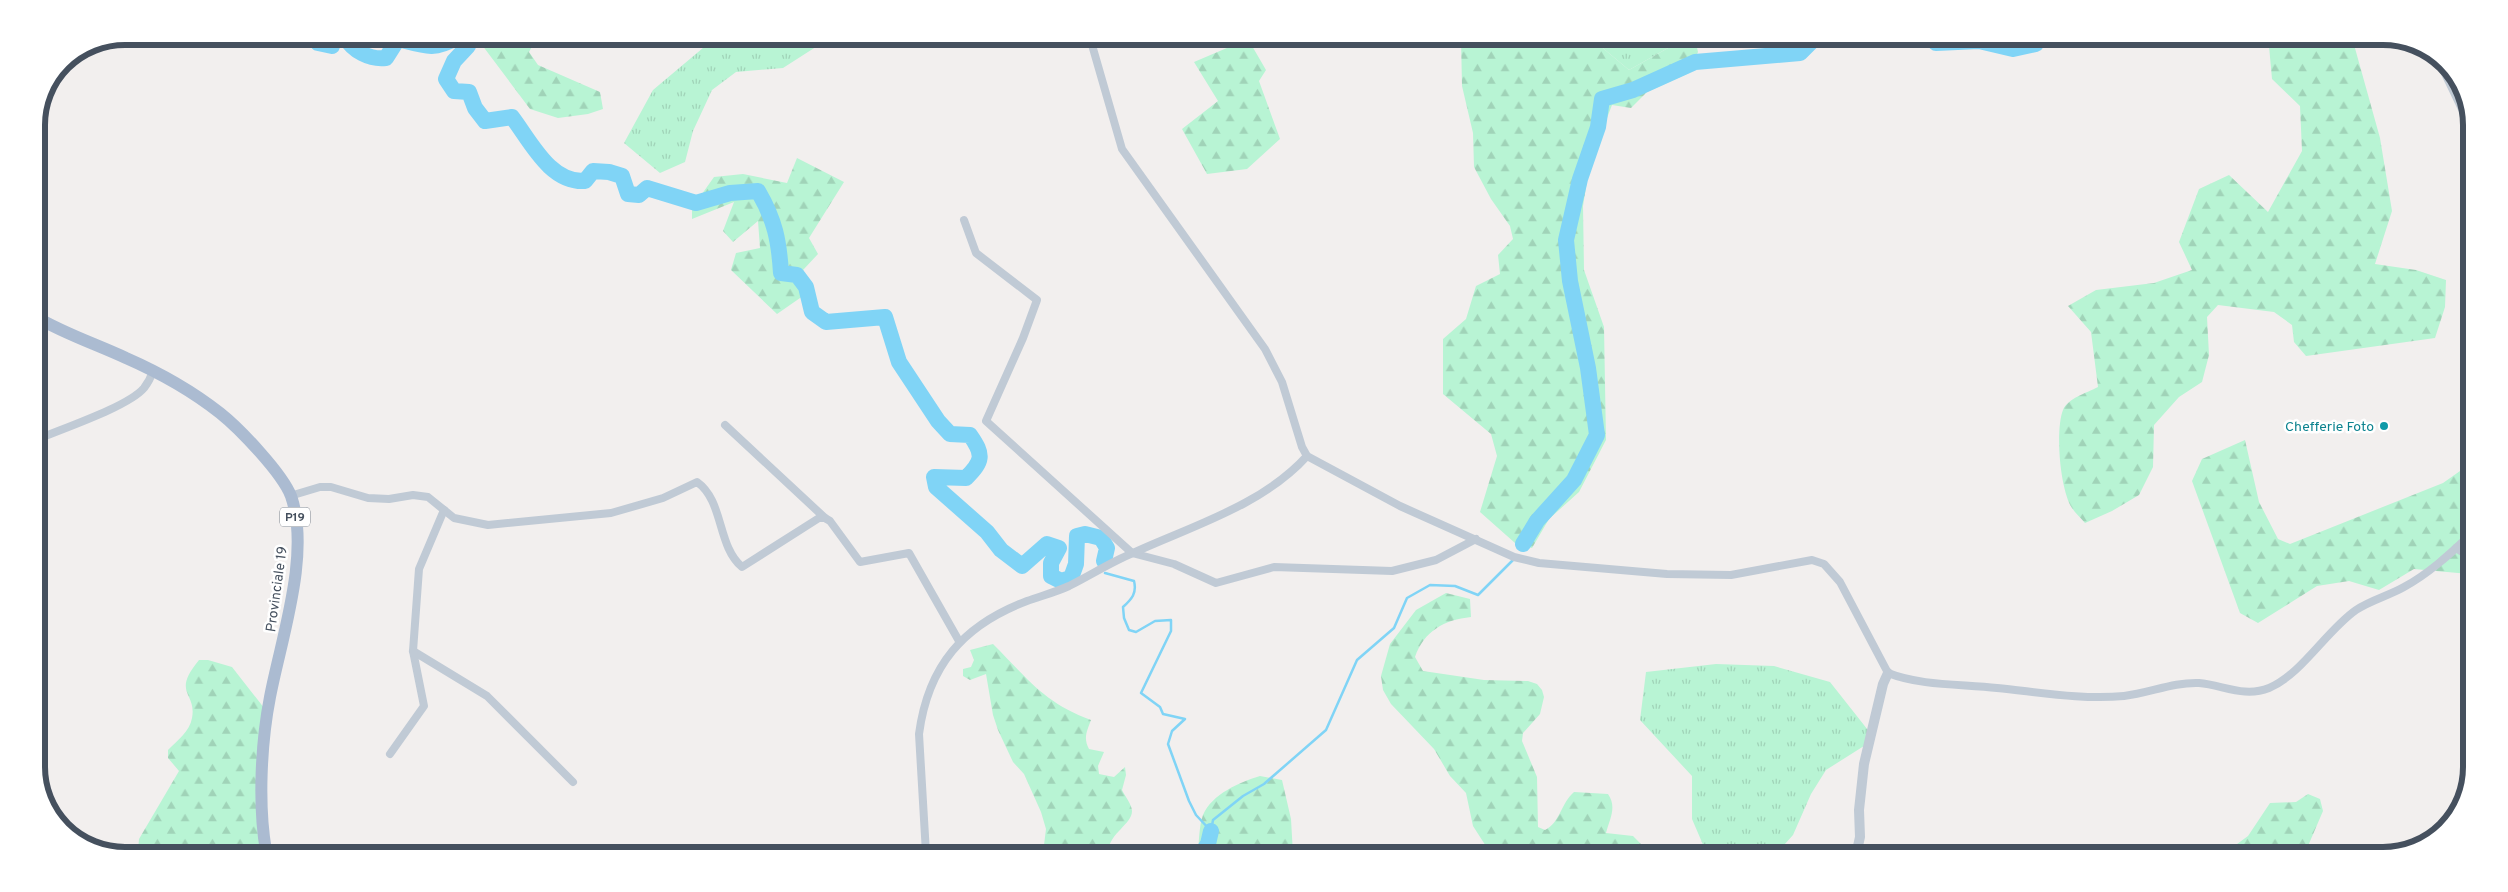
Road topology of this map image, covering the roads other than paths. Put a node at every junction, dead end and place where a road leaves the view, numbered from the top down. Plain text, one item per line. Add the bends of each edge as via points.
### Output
1 (1092, 45) edge
2 (2447, 78) edge
3 (2458, 101) edge
4 (964, 220) dead end
5 (45, 322) edge
6 (153, 371) junction
7 (725, 424) dead end
8 (45, 436) edge
9 (1308, 456) junction
10 (290, 496) junction
11 (444, 510) junction
12 (825, 518) junction
13 (1476, 539) junction
14 (2463, 542) edge
15 (2456, 548) junction
16 (2463, 552) edge
17 (1132, 553) junction
18 (959, 641) junction
19 (412, 651) junction
20 (1888, 673) junction
21 (390, 754) dead end
22 (573, 782) dead end
23 (266, 847) edge
24 (926, 847) edge
25 (1858, 847) edge

1 - 9 street via 1122,149 1264,349 1282,382 1302,447
2 - 3 street
4 - 17 street via 976,253 1037,300 986,421
5 - 6 main road, Provinciale 19 / P19
6 - 8 street via 137,395
6 - 10 main road, Provinciale 19 / P19 via 220,414 267,460
7 - 12 street
9 - 13 street via 1400,506
9 - 17 street via 1277,483 1241,504
10 - 11 street via 331,487 368,498 428,497
10 - 23 main road, Provinciale 19 / P19 via 298,539 290,605 270,698 262,807
11 - 12 street via 464,522 488,525 611,513 663,498 697,482 711,499 727,546 742,567 820,518
11 - 19 street via 419,569
12 - 18 street via 860,562 909,553
13 - 17 street via 1436,560 1392,571 1274,567 1216,582 1174,564
13 - 20 street via 1514,557 1539,563 1667,574 1731,575 1812,560 1824,564 1840,582
14 - 15 street
15 - 16 street
15 - 20 street via 2424,575 2357,610 2279,683 2254,692 2200,683 2173,684 2126,696 2093,697 1932,682
17 - 18 street via 1070,585 994,616
18 - 24 street via 929,691 921,716 919,734
19 - 21 street via 424,706
19 - 22 street via 487,696
20 - 25 street via 1864,764

